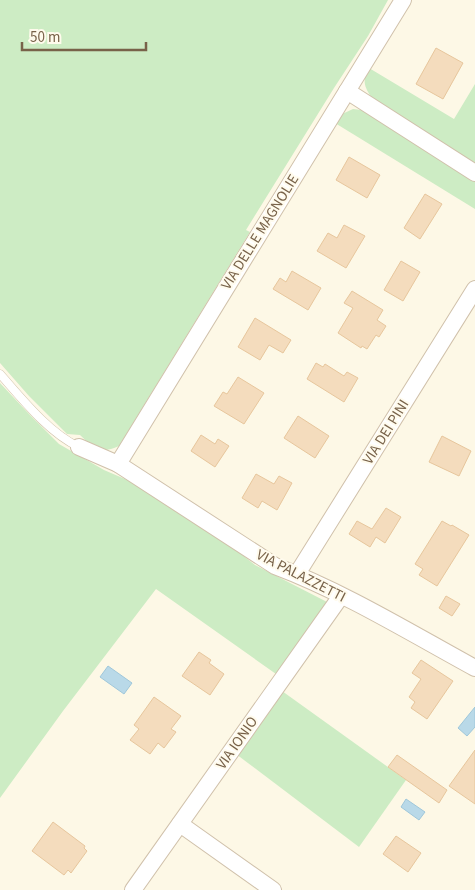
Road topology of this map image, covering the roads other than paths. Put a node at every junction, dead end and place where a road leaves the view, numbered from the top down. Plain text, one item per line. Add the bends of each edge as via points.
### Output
1 (403, 0) edge
2 (347, 91) junction
3 (475, 172) edge
4 (475, 289) edge
5 (0, 374) edge
6 (79, 447) joint
7 (118, 464) junction
8 (297, 574) junction
9 (341, 596) junction
10 (475, 668) edge
11 (180, 824) junction
12 (133, 890) edge
13 (273, 890) edge

1 - 2 street, VIA DELLE MAGNOLIE
2 - 3 street
2 - 7 street, VIA DELLE MAGNOLIE
4 - 8 street, VIA DEI PINI
5 - 6 lane via 65,440
6 - 7 street, VIA PALAZZETTI
7 - 8 street, VIA PALAZZETTI via 275,566
8 - 9 street, VIA PALAZZETTI
9 - 10 street, VIA PALAZZETTI
9 - 11 street, VIA IONIO
11 - 12 street, VIA IONIO
11 - 13 street

